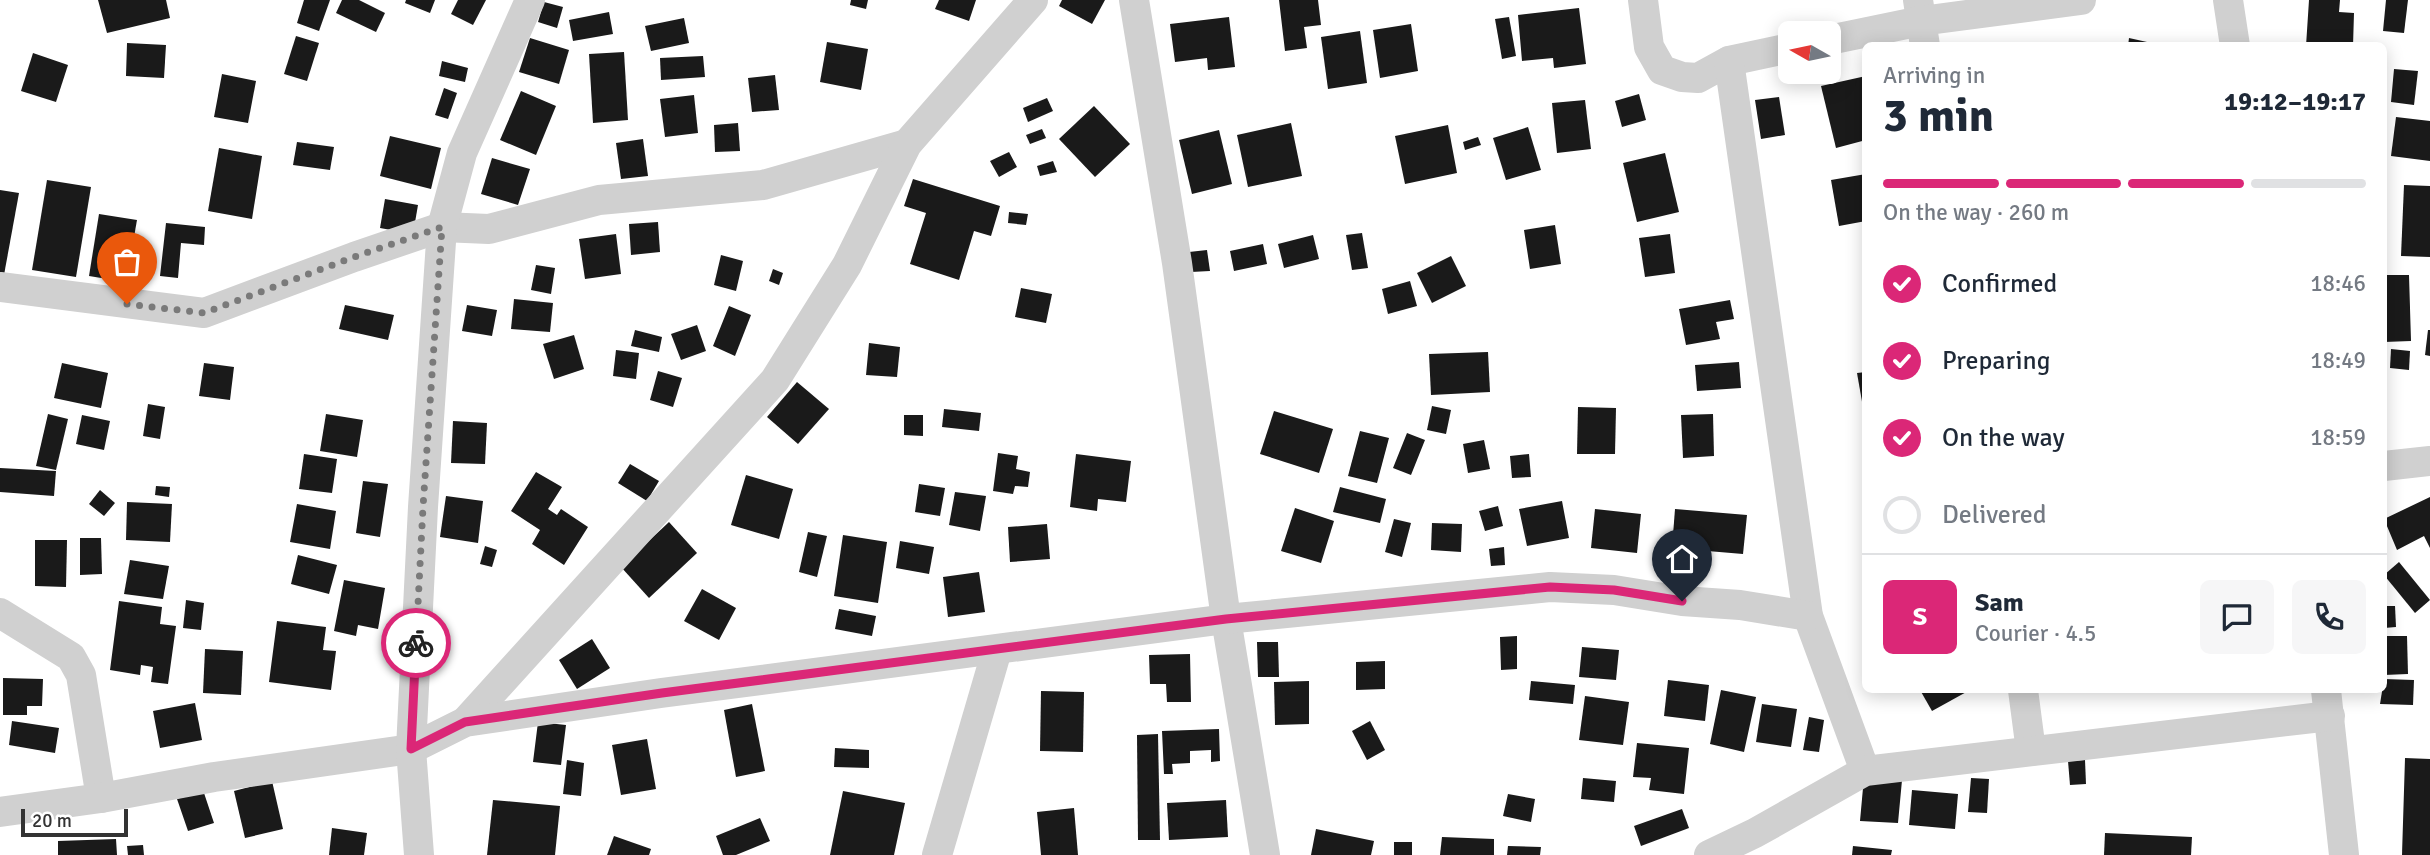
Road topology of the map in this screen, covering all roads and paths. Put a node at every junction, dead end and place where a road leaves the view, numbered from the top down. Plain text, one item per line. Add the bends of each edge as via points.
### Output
1 (530, 0) edge
2 (1033, 0) edge
3 (1134, 0) edge
4 (1643, 0) edge
5 (2081, 0) edge
6 (2228, 0) edge
7 (1921, 22) edge
8 (1841, 38) edge
9 (2234, 42) edge
10 (1778, 51) edge
11 (1729, 61) junction
12 (907, 144) junction
13 (442, 227) junction
14 (0, 287) edge
15 (2430, 461) edge
16 (2387, 466) edge
17 (0, 614) edge
18 (1808, 616) junction
19 (1226, 619) junction
20 (997, 650) junction
21 (2023, 693) edge
22 (2328, 703) edge
23 (465, 722) junction
24 (411, 749) junction
25 (2031, 751) junction
26 (1865, 771) junction
27 (101, 797) junction
28 (0, 812) edge
29 (419, 855) edge
30 (937, 855) edge
31 (1265, 855) edge
32 (1709, 855) edge
33 (2344, 855) edge

1 - 13 street via 461,153
2 - 12 street
3 - 19 street via 1177,262
4 - 11 street via 1649,47 1662,69 1698,78
5 - 7 street
6 - 9 street
7 - 8 street
10 - 11 street
11 - 18 street
12 - 13 street via 762,185 599,200 489,229
12 - 23 street via 847,265 775,380
13 - 14 street via 204,313
13 - 24 street
15 - 16 street
17 - 27 street via 71,657 81,675
18 - 19 street via 1614,590 1550,587
18 - 26 street
19 - 20 street
19 - 31 street
20 - 23 street
20 - 30 street
21 - 25 street
22 - 25 street
22 - 33 street
23 - 24 street
24 - 27 street
24 - 29 street
25 - 26 street
26 - 32 street
27 - 28 street

